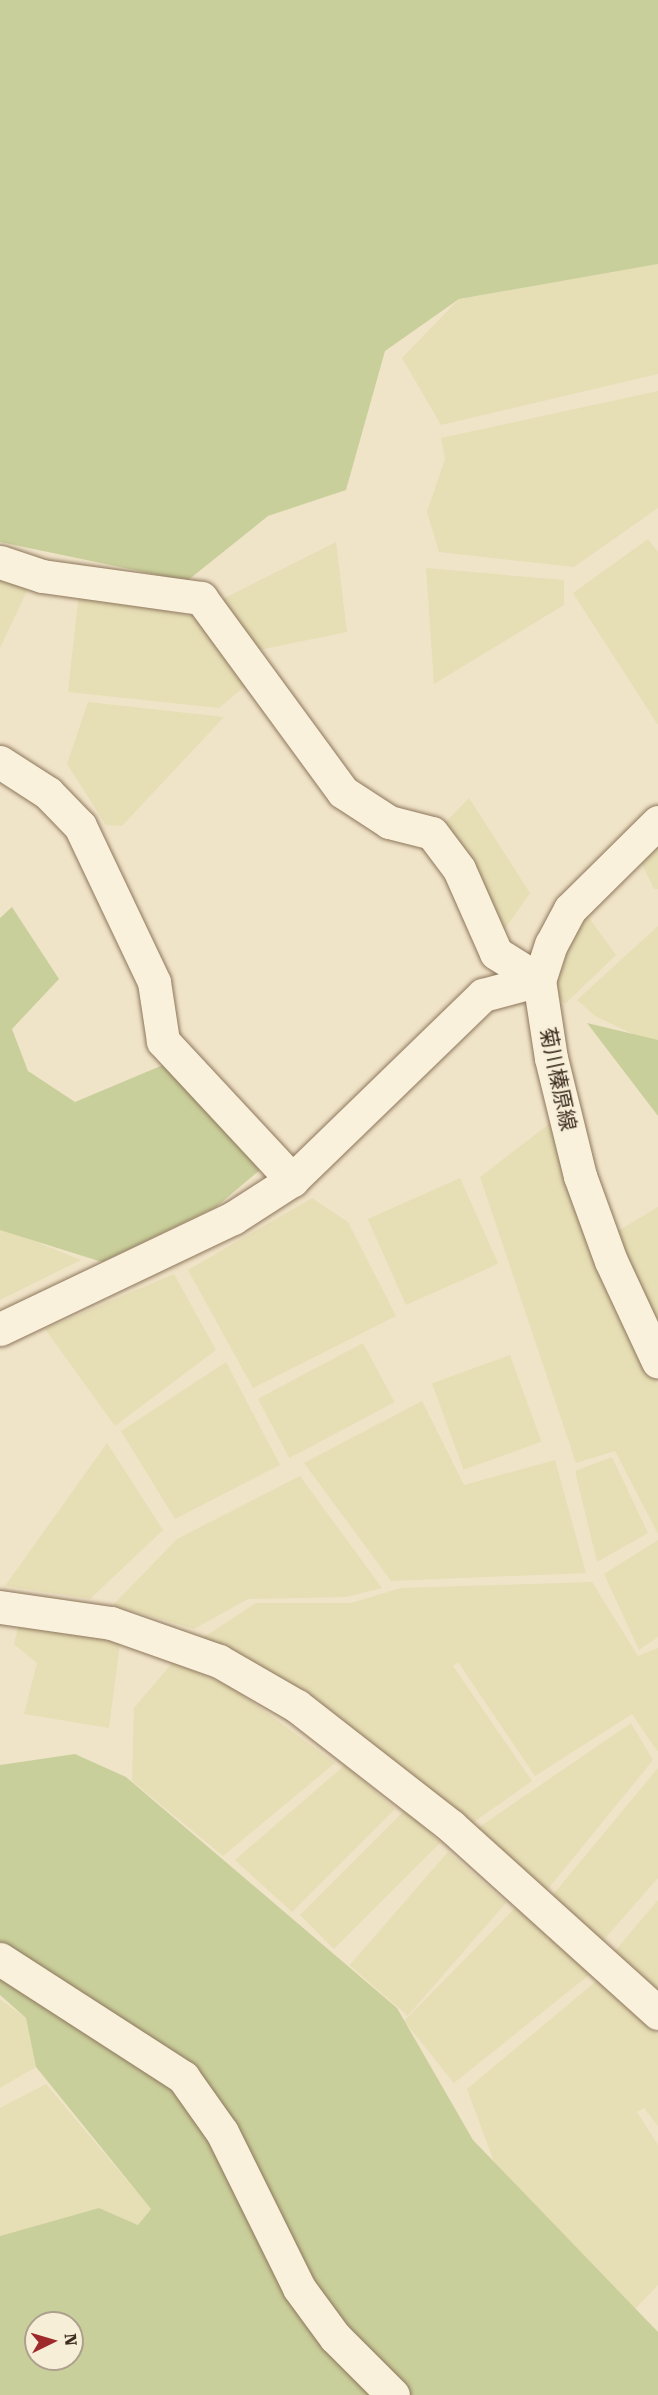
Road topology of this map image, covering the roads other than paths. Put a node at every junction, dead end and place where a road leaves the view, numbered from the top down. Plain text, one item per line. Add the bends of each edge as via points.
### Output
1 (0, 562) edge
2 (0, 762) edge
3 (658, 822) edge
4 (539, 980) junction
5 (292, 1179) junction
6 (0, 1329) edge
7 (658, 1362) edge
8 (0, 1607) edge
9 (0, 1959) edge
10 (658, 2013) edge
11 (393, 2395) edge

1 - 4 street via 42,576 201,598 344,792 389,822 432,833 459,868 496,953
2 - 5 street via 48,793 80,826 154,982 163,1041
3 - 4 street via 570,909
4 - 5 street via 483,995
4 - 7 street, 菊川榛原線 via 551,1058 580,1176 611,1261
5 - 6 street via 233,1218
8 - 10 street via 111,1623 219,1661 297,1706 451,1826
9 - 11 street via 183,2077 222,2132 299,2288 334,2337

